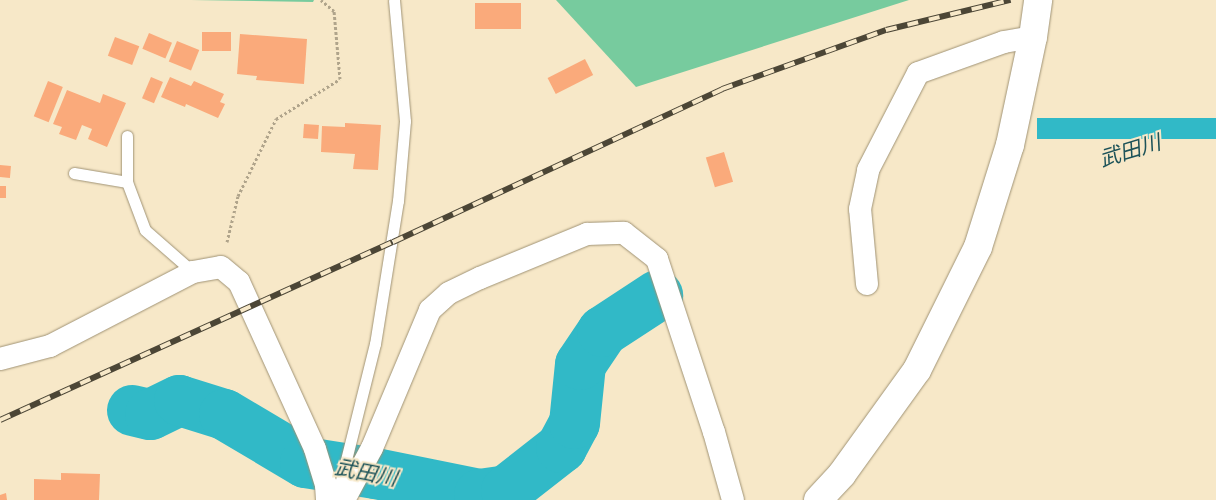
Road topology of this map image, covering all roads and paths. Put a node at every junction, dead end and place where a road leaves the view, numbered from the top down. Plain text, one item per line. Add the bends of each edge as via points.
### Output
1 (321, 0) edge
2 (394, 0) edge
3 (1038, 0) edge
4 (1033, 37) junction
5 (127, 136) dead end
6 (74, 173) dead end
7 (127, 182) junction
8 (221, 267) junction
9 (193, 272) junction
10 (867, 284) dead end
11 (0, 359) edge
12 (327, 500) edge
13 (336, 500) edge
14 (344, 500) edge
15 (733, 500) edge
16 (818, 500) edge

1 - 8 path via 334,11 340,79 276,119 238,196
2 - 13 lane via 405,121 398,201 375,344
3 - 4 street
4 - 10 street via 1004,42 918,74 868,170 860,209
4 - 16 street via 1010,145 978,247 917,370 842,474
5 - 7 lane
6 - 7 lane
7 - 9 lane via 145,230
8 - 9 street
8 - 12 street via 239,282 315,448
9 - 11 street via 50,346
14 - 15 street via 372,448 430,310 449,293 587,234 624,233 657,259

